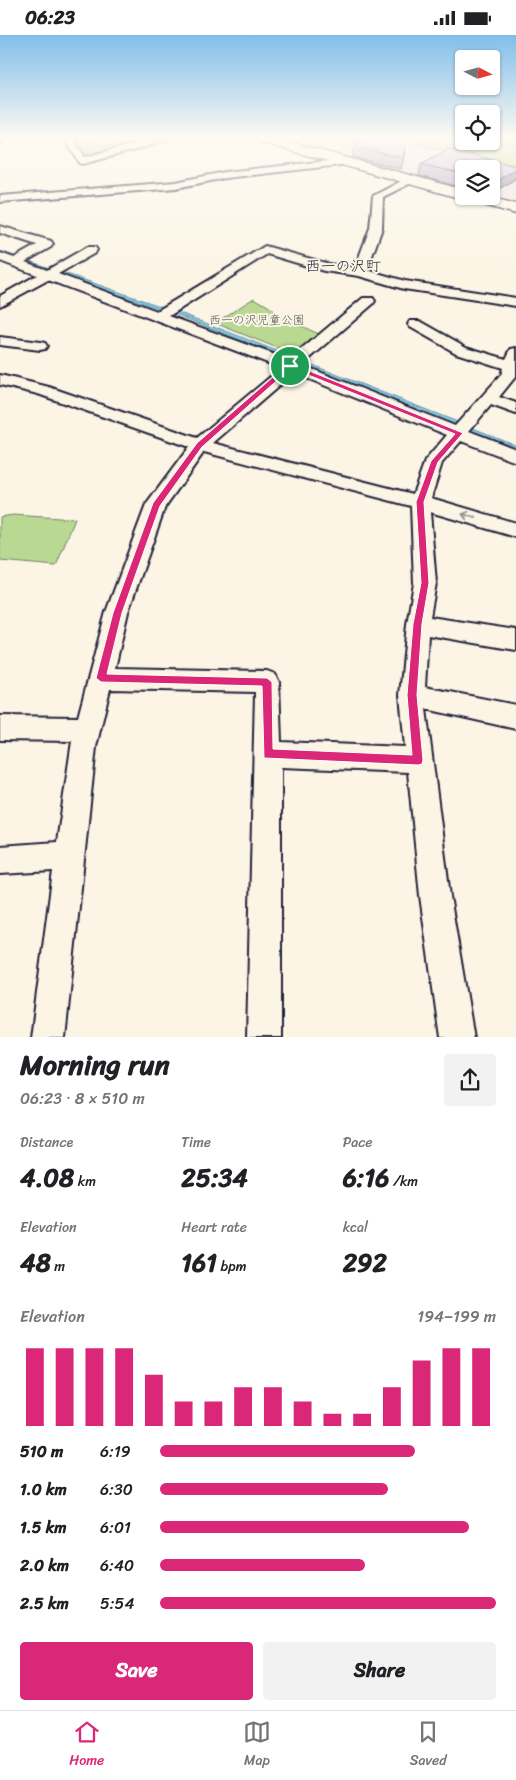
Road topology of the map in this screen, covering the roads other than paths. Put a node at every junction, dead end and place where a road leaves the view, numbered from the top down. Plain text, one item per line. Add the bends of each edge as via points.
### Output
1 (166, 186) edge
2 (397, 186) edge
3 (430, 186) edge
4 (455, 193) edge
5 (0, 199) edge
6 (500, 205) edge
7 (516, 209) edge
8 (0, 229) edge
9 (91, 250) dead end
10 (0, 257) edge
11 (15, 263) junction
12 (360, 272) junction
13 (48, 274) junction
14 (368, 301) dead end
15 (0, 302) edge
16 (516, 302) edge
17 (159, 316) junction
18 (415, 324) dead end
19 (0, 341) edge
20 (40, 346) dead end
21 (514, 359) edge
22 (290, 366) junction
23 (0, 380) edge
24 (489, 399) junction
25 (516, 409) edge
26 (460, 433) junction
27 (200, 445) junction
28 (516, 456) edge
29 (420, 502) junction
30 (516, 530) edge
31 (418, 624) junction
32 (516, 640) edge
33 (101, 678) junction
34 (412, 695) junction
35 (516, 717) edge
36 (0, 728) edge
37 (88, 729) junction
38 (268, 754) junction
39 (418, 760) junction
40 (70, 856) junction
41 (0, 860) edge
42 (48, 1037) edge
43 (264, 1037) edge
44 (457, 1037) edge

1 - 5 street
2 - 12 street via 378,195 376,228
3 - 4 street
6 - 7 street
8 - 11 street via 46,244
9 - 13 street
10 - 11 street
11 - 13 street
12 - 16 street via 404,285
12 - 17 street via 328,268 265,249
13 - 15 street
13 - 17 street
14 - 22 street
17 - 22 street
18 - 21 street via 461,350
19 - 20 street
21 - 24 street via 508,376
22 - 26 street
22 - 27 street
23 - 27 street via 44,390
24 - 25 street
24 - 26 street
26 - 28 street
26 - 29 street via 434,461
27 - 29 street
27 - 33 street via 156,505 117,613
30 -> 29 street
29 - 31 street via 425,583
31 - 32 street
31 - 34 street
33 - 37 street
33 - 38 street via 267,682
34 - 35 street
34 - 39 street
36 - 37 street
37 - 40 street
38 - 39 street
38 - 43 street
39 - 44 street
40 - 41 street
40 - 42 street

